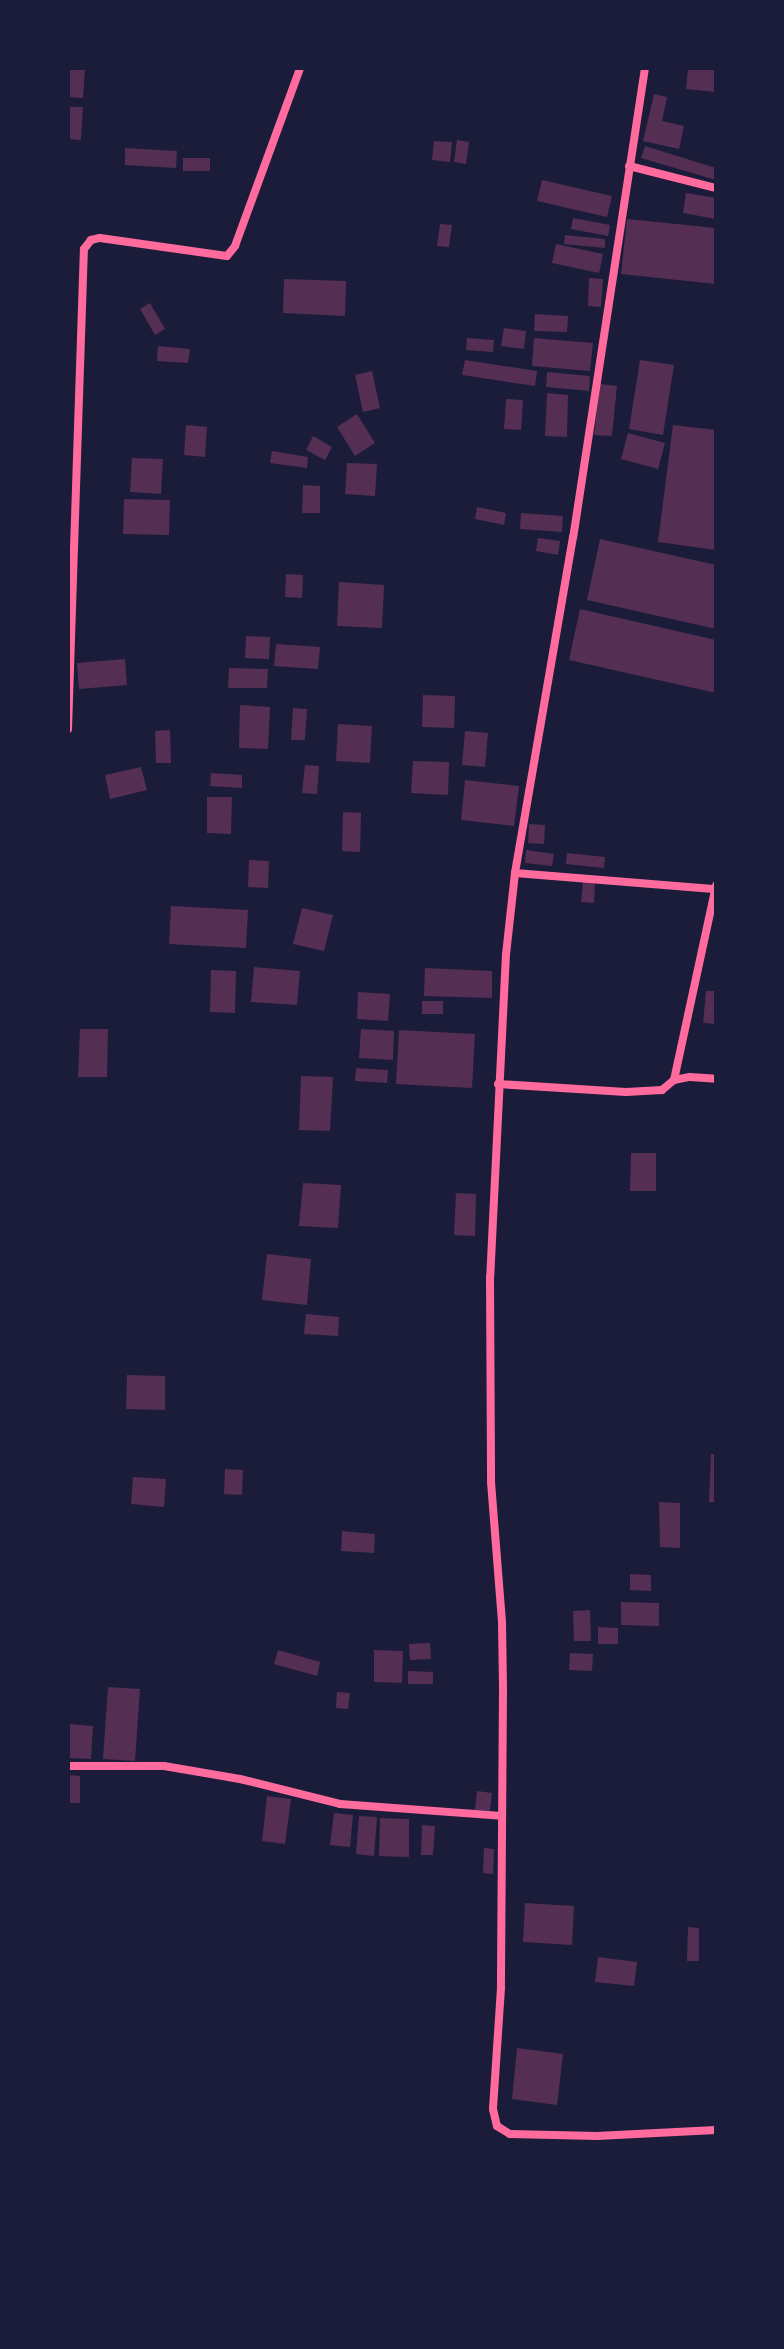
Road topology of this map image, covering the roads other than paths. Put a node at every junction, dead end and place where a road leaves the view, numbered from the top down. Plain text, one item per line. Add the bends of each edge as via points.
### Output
1 (300, 68) edge
2 (645, 68) edge
3 (629, 166) junction
4 (716, 188) edge
5 (68, 729) edge
6 (515, 873) junction
7 (716, 887) edge
8 (716, 1079) edge
9 (674, 1080) junction
10 (498, 1084) junction
11 (68, 1766) edge
12 (502, 1816) junction
13 (716, 2130) edge

1 - 5 street via 227,256 100,238 84,249
2 - 3 street
3 - 4 street
3 - 6 street
6 - 7 street
6 - 10 street
7 - 9 street
8 - 9 street
9 - 10 street via 662,1090 626,1092
10 - 12 street via 490,1396 502,1623
11 - 12 street via 164,1766 340,1804
12 - 13 street via 501,1988 493,2109 497,2126 510,2134 558,2136

